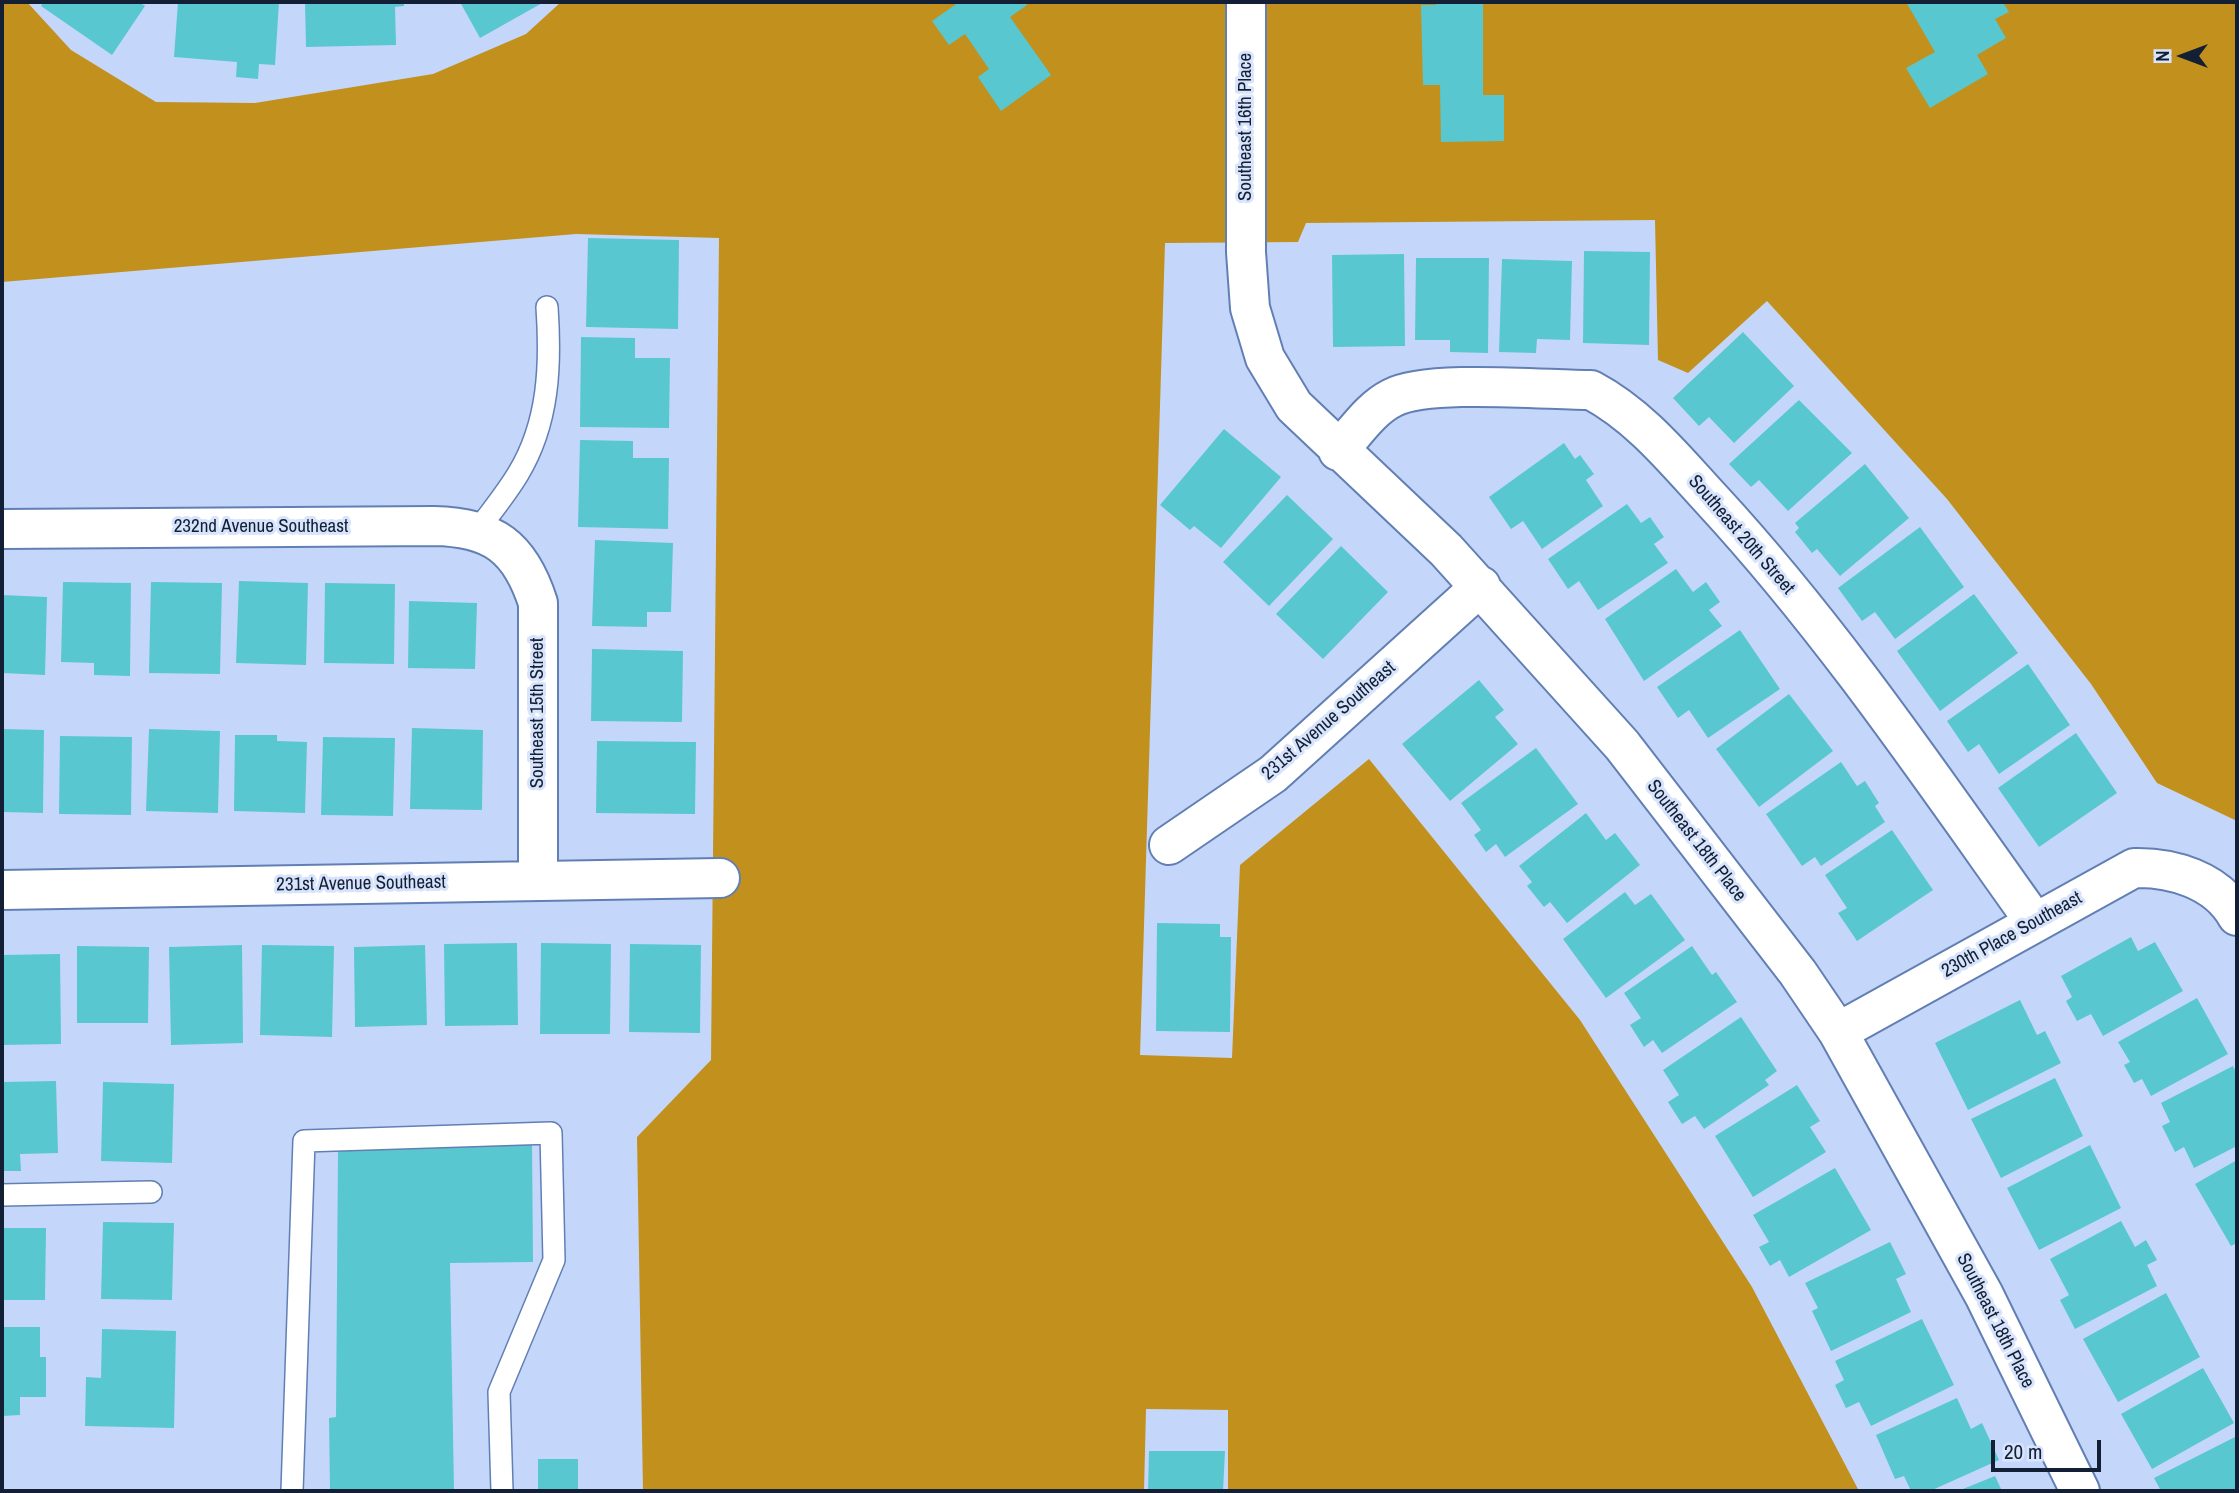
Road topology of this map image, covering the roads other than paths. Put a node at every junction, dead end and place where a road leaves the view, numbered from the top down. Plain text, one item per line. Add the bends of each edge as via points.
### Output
1 (1246, 2) edge
2 (1246, 252) joint
3 (547, 307) dead end
4 (1338, 451) junction
5 (2, 529) edge
6 (477, 531) junction
7 (513, 552) joint
8 (1481, 586) junction
9 (1169, 845) dead end
10 (720, 878) dead end
11 (538, 880) junction
12 (2, 890) edge
13 (2237, 916) edge
14 (2034, 921) junction
15 (1838, 1032) junction
16 (151, 1192) dead end
17 (2, 1195) edge
18 (292, 1491) edge
19 (502, 1491) edge
20 (2080, 1491) edge

1 - 2 street, Southeast 16th Place
2 - 4 street, Southeast 18th Place via 1250,308 1265,358 1294,406
3 - 6 lane via 551,364 542,416 519,472
4 - 8 street, Southeast 18th Place
4 - 14 street, Southeast 20th Street via 1378,407 1393,397 1425,388 1591,390 1614,403 1656,440 1758,550 1906,742
5 - 6 street, 232nd Avenue Southeast via 466,526
6 - 7 street, 232nd Avenue Southeast
7 - 11 street, Southeast 15th Street via 529,576 538,603
8 - 9 street, 231st Avenue Southeast via 1273,774
8 - 15 street, Southeast 18th Place via 1622,745 1798,973
10 - 11 street, 231st Avenue Southeast
11 - 12 street, 231st Avenue Southeast
13 - 14 street, 230th Place Southeast via 2222,898 2192,878 2173,870 2134,868
14 - 15 street, 230th Place Southeast
15 - 20 street, Southeast 18th Place via 1984,1295
16 - 17 lane
18 - 19 lane via 304,1141 551,1133 554,1260 499,1392

